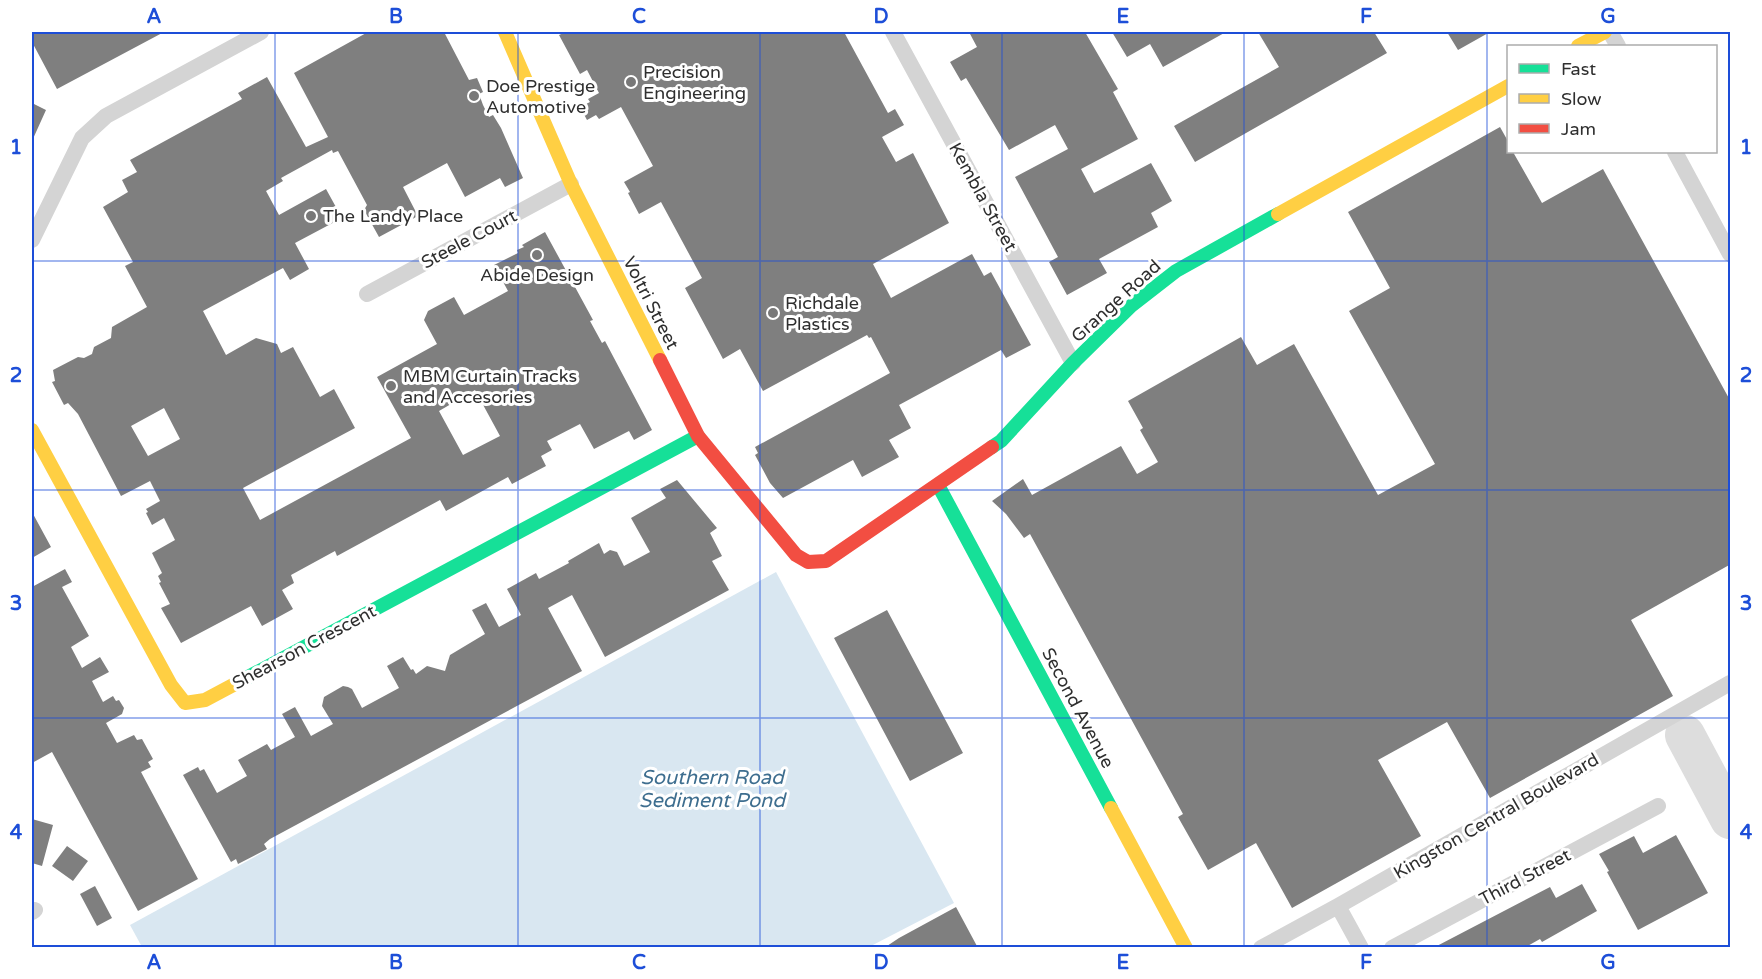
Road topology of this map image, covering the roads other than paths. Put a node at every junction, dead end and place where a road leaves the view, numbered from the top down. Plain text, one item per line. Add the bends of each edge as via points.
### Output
1 (261, 32) edge
2 (505, 32) edge
3 (893, 32) edge
4 (1605, 32) edge
5 (1580, 45) edge
6 (1507, 87) edge
7 (1676, 153) edge
8 (572, 184) junction
9 (32, 240) edge
10 (1731, 254) edge
11 (367, 294) dead end
12 (1073, 363) junction
13 (32, 430) edge
14 (698, 436) junction
15 (938, 485) junction
16 (808, 562) joint
17 (1731, 683) edge
18 (1658, 806) dead end
19 (1338, 906) junction
20 (1186, 948) edge
21 (1262, 948) edge
22 (1361, 948) edge
23 (1392, 948) edge

1 - 9 street via 105,116 82,138
2 - 8 street, Voltri Street
3 - 12 street, Kembla Street
4 - 5 street
6 - 12 street, Grange Road via 1176,271 1131,306
7 - 10 street
8 - 11 street, Steele Court
8 - 14 street, Voltri Street
12 - 15 street, Grange Road via 1002,441
13 - 14 street, Shearson Crescent via 184,703 206,700
14 - 16 street, Voltri Street via 796,555
15 - 16 street, Grange Road via 826,561
15 - 20 street, Second Avenue
17 - 19 street, Kingston Central Boulevard
18 - 23 street, Third Street
19 - 21 street, Kingston Central Boulevard
19 - 22 street

